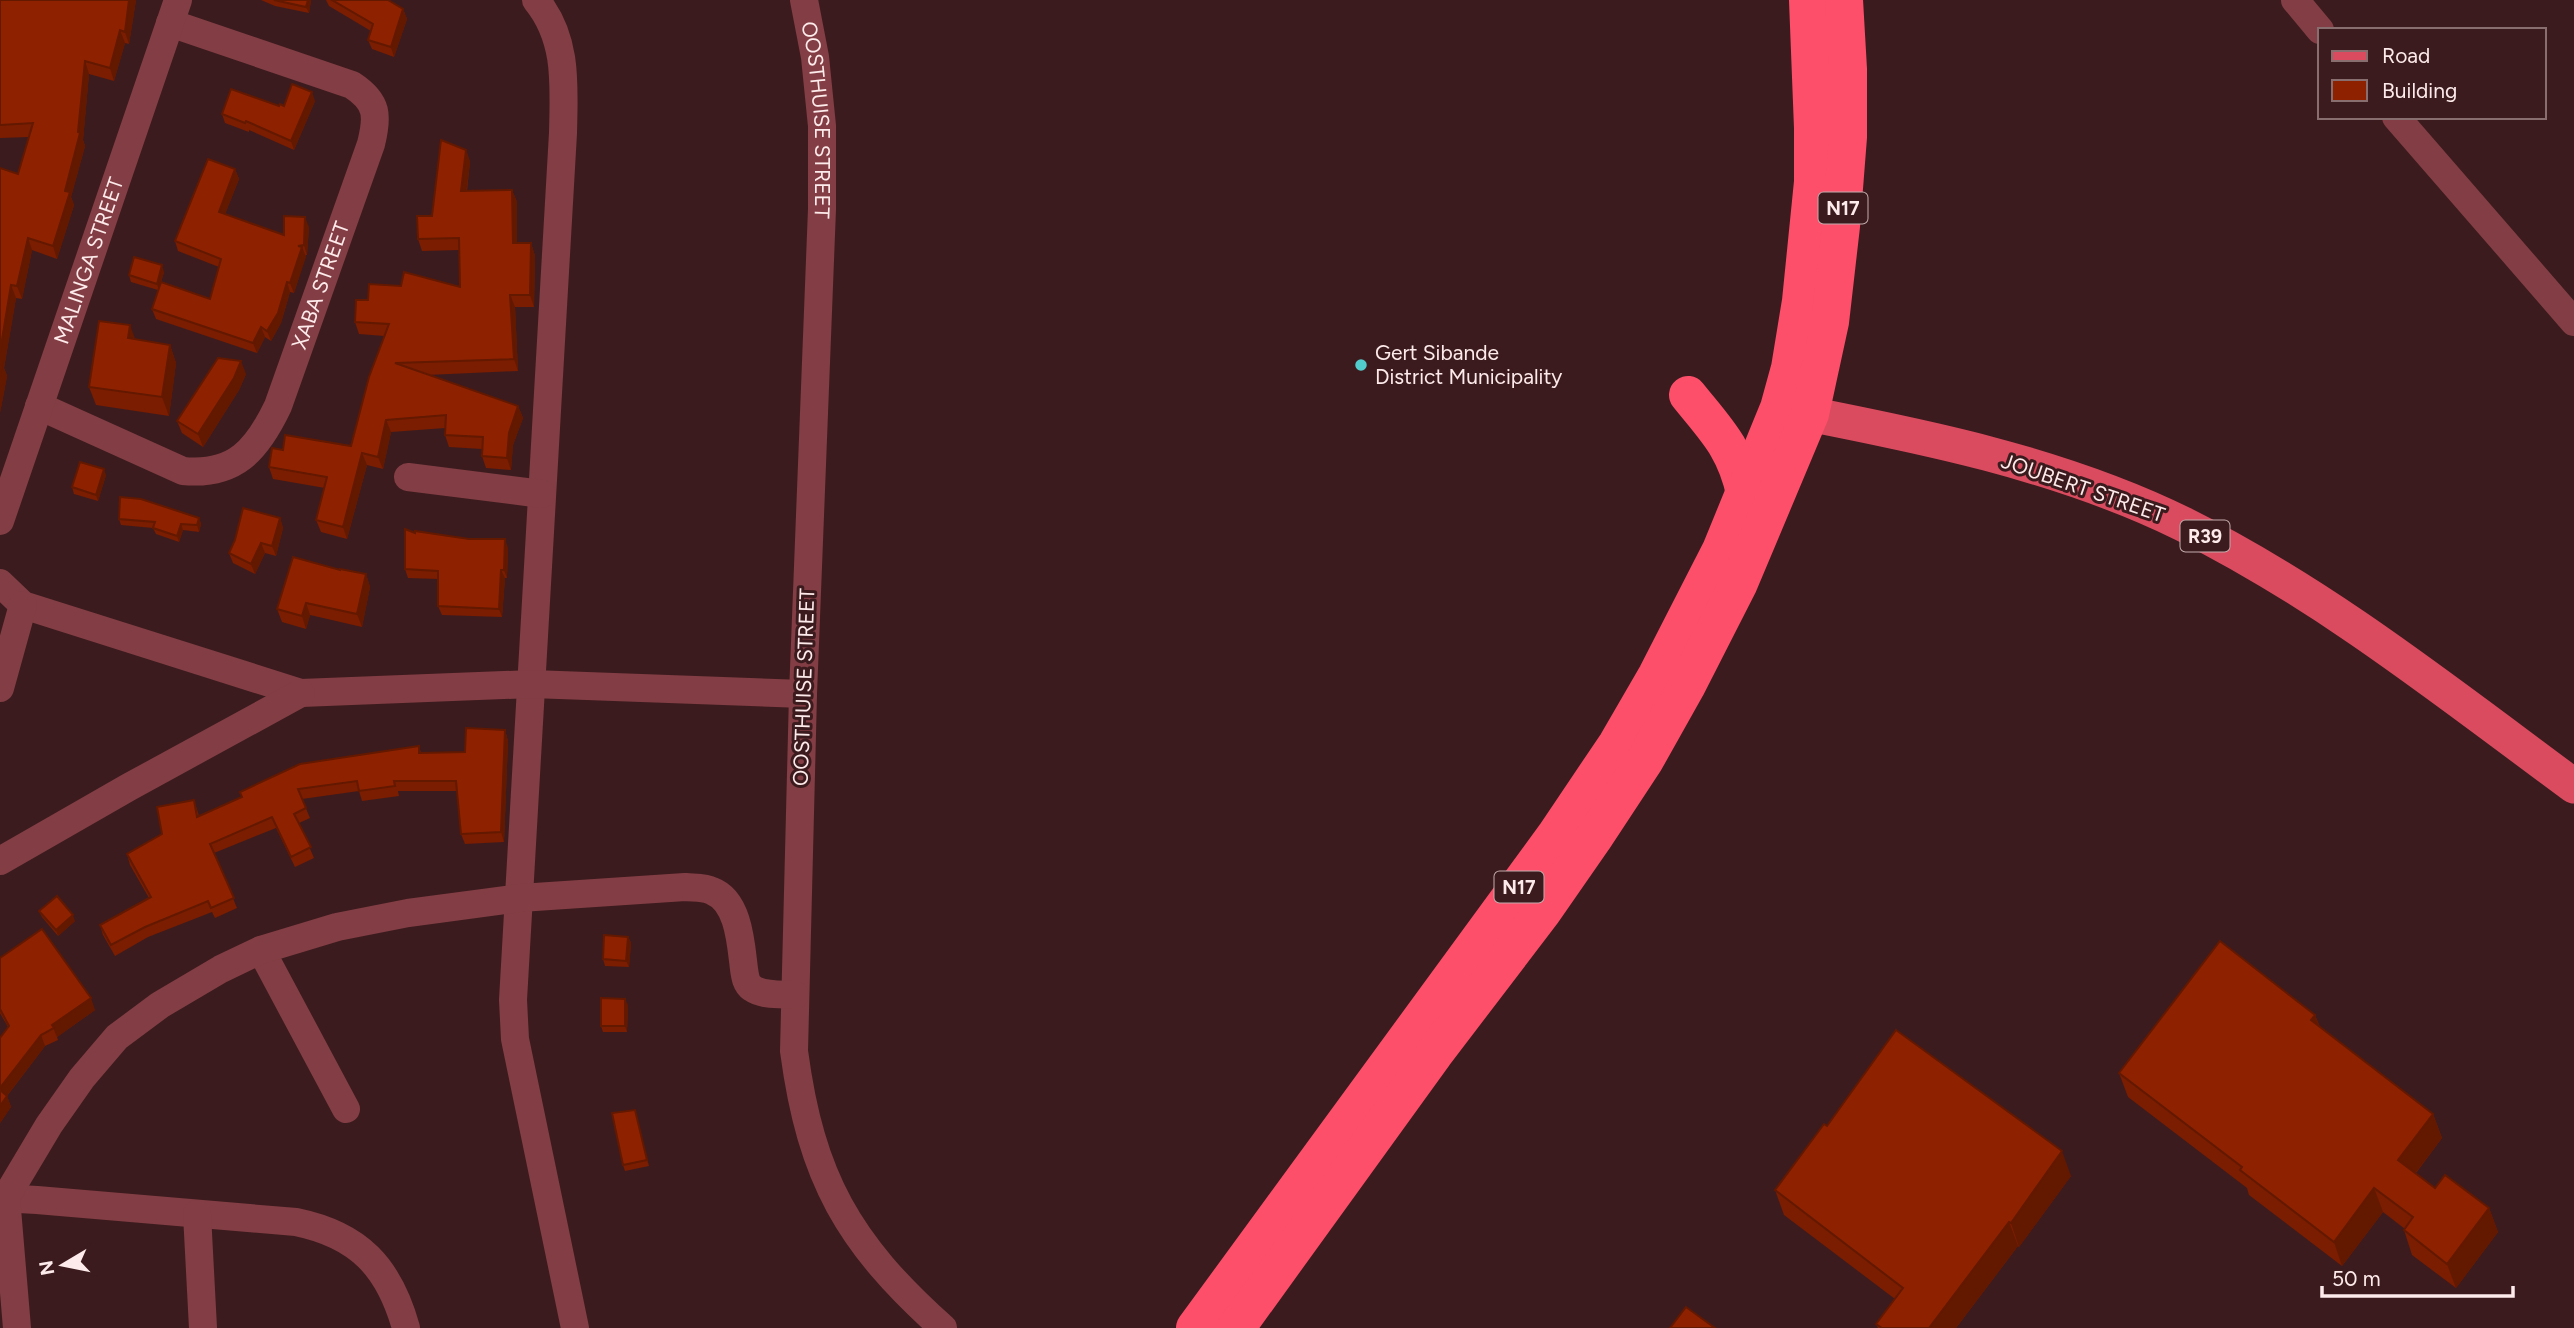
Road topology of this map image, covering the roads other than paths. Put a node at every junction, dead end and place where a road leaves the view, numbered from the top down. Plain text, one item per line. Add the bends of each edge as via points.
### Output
1 (536, 0) edge
2 (804, 0) edge
3 (1808, 0) edge
4 (1844, 0) edge
5 (2295, 0) edge
6 (174, 12) edge
7 (2318, 28) edge
8 (2398, 119) edge
9 (2574, 322) edge
10 (1688, 395) dead end
11 (39, 406) junction
12 (1794, 411) junction
13 (408, 477) dead end
14 (1745, 493) junction
15 (542, 494) junction
16 (0, 521) edge
17 (0, 583) edge
18 (23, 605) junction
19 (532, 684) junction
20 (0, 688) edge
21 (301, 693) junction
22 (803, 694) junction
23 (2574, 786) edge
24 (0, 861) edge
25 (520, 898) junction
26 (261, 950) junction
27 (795, 995) junction
28 (346, 1109) dead end
29 (2, 1196) edge
30 (197, 1214) junction
31 (17, 1328) edge
32 (203, 1328) edge
33 (406, 1328) edge
34 (575, 1328) edge
35 (943, 1328) edge
36 (1195, 1328) edge
37 (1236, 1328) edge

1 - 15 street via 555,30 564,77
2 - 22 street, OOSTHUISE STREET via 822,126 822,187
3 - 12 highway, N17 via 1813,182 1790,368
4 - 12 highway, N17 via 1848,137 1842,226 1830,322
5 - 7 street
6 - 11 street, MALINGA STREET
6 - 11 street, XABA STREET via 364,93 376,116 371,144 281,398 266,430 232,465 199,473 183,471
8 - 9 street
10 - 14 highway via 1729,447
11 - 16 street, MALINGA STREET
12 - 14 highway, N17
12 - 23 main road, JOUBERT STREET / R39 via 2026,464 2183,524 2311,595
12 - 37 highway, N17 via 1739,583 1645,760 1543,911
13 - 15 street
14 - 36 highway, N17 via 1721,550 1617,744 1495,921
15 - 19 street
17 - 18 street
18 - 20 street
18 - 21 street
19 - 21 street
19 - 22 street
19 - 25 street
21 - 24 street
22 - 27 street, OOSTHUISE STREET
25 - 26 street via 408,913
25 - 27 street via 685,887 712,890 732,912 748,984 763,993
25 - 34 street via 513,989 516,1039
26 - 28 street
26 - 29 street via 160,1005 117,1037 82,1078
27 - 35 street, OOSTHUISE STREET via 794,1051 800,1091 823,1176 861,1243 904,1293
29 - 30 street
29 - 31 street
30 - 32 street
30 - 33 street via 296,1222 321,1227 351,1242 368,1253 389,1283

